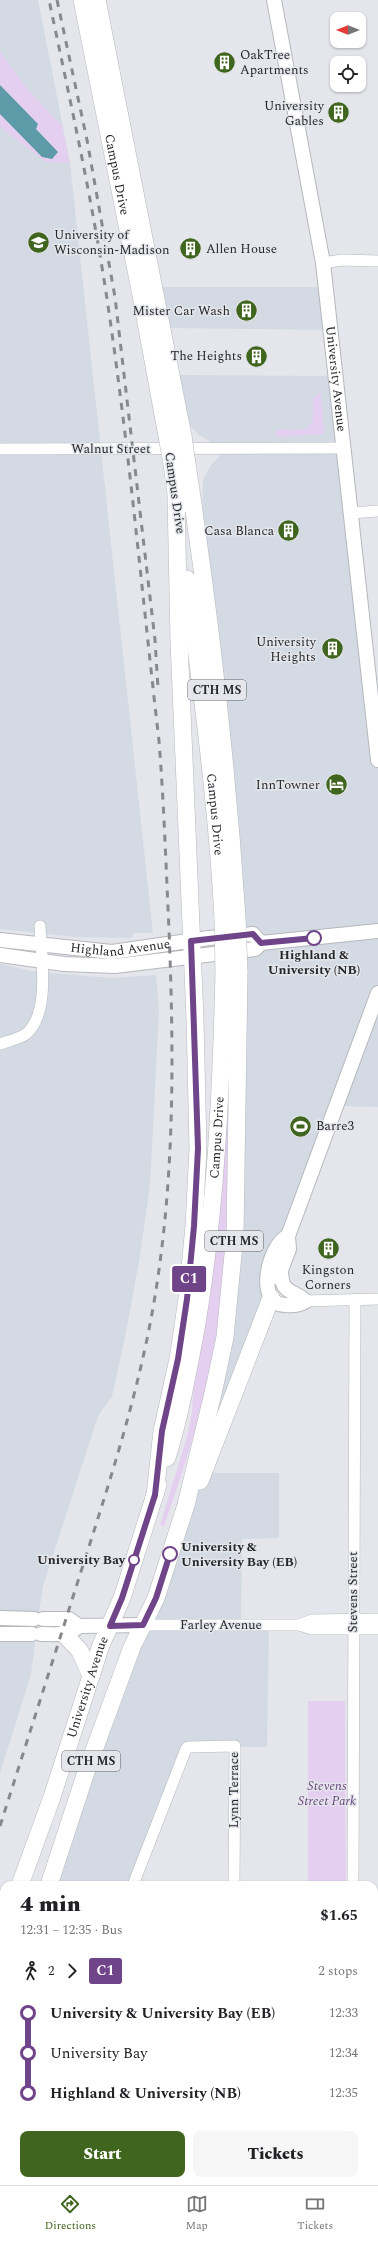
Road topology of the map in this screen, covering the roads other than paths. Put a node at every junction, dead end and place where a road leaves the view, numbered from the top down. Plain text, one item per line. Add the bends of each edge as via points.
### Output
1 (82, 0) edge
2 (97, 0) edge
3 (274, 0) edge
4 (378, 261) edge
5 (323, 263) junction
6 (175, 436) junction
7 (343, 448) junction
8 (0, 449) edge
9 (180, 464) junction
10 (176, 496) junction
11 (378, 511) edge
12 (351, 513) junction
13 (376, 722) edge
14 (378, 760) edge
15 (230, 918) junction
16 (40, 926) dead end
17 (378, 931) edge
18 (0, 940) edge
19 (41, 945) junction
20 (191, 949) junction
21 (0, 955) edge
22 (42, 961) junction
23 (231, 972) junction
24 (378, 993) edge
25 (0, 1044) edge
26 (288, 1236) junction
27 (282, 1269) junction
28 (271, 1298) junction
29 (355, 1299) junction
30 (378, 1299) edge
31 (306, 1301) junction
32 (155, 1495) junction
33 (186, 1505) junction
34 (0, 1618) edge
35 (378, 1619) edge
36 (353, 1624) junction
37 (143, 1625) junction
38 (110, 1626) junction
39 (378, 1629) edge
40 (72, 1630) junction
41 (0, 1634) edge
42 (91, 1676) junction
43 (38, 1839) junction
44 (22, 1881) edge
45 (33, 1881) edge
46 (50, 1881) edge
47 (135, 1881) edge
48 (234, 1881) edge
49 (353, 1881) edge

1 - 6 main road, Campus Drive / CTH MS via 140,290
2 - 6 main road, Campus Drive / CTH MS
3 - 5 street, University Avenue
4 - 5 street via 342,260
5 - 7 street, University Avenue
6 - 9 main road, Campus Drive / CTH MS, bridge
7 - 8 street, Walnut Street
7 - 12 street, University Avenue
9 - 10 main road, Campus Drive / CTH MS
9 - 15 main road, Campus Drive / CTH MS via 202,560 228,785
10 - 15 main road, Campus Drive / CTH MS via 207,738 220,873
10 - 20 main road
11 - 12 street
12 - 13 street, University Avenue
13 - 14 street, University Avenue
15 - 23 main road, Campus Drive / CTH MS, bridge
16 - 19 street
17 - 20 street, Highland Avenue via 261,943 253,934
18 - 19 street, Highland Avenue
19 - 20 street, Highland Avenue via 112,952
19 - 22 street
20 - 22 street, Highland Avenue via 115,966
20 - 32 main road via 198,1148 194,1226 187,1299 178,1359 162,1431
21 - 22 street, Highland Avenue
22 - 25 street via 41,1006 36,1021 22,1037
23 - 32 main road, Campus Drive / CTH MS via 207,1259 180,1412
23 - 33 main road, Campus Drive / CTH MS via 236,1209 233,1260 220,1362
24 - 26 street
26 - 27 street via 289,1249
26 - 28 street via 278,1244 267,1274
27 - 28 street
27 - 31 street via 288,1291
28 - 31 street via 281,1305 295,1305
28 - 33 main road via 205,1473
29 - 30 street
29 - 31 street
29 - 36 street, Stevens Street
32 - 38 main road, Campus Drive / CTH MS via 122,1598
33 - 37 main road, University Avenue / CTH MS via 156,1598
34 - 40 street via 70,1619
35 - 36 street, Farley Avenue
36 - 37 street, Farley Avenue via 312,1620 299,1625
36 - 39 street, Farley Avenue
36 - 49 street, Stevens Street
37 - 38 street
37 - 46 main road, University Avenue / CTH MS via 132,1647 86,1772
38 - 40 street
38 - 42 main road, University Avenue / CTH MS
40 - 41 street via 37,1634
40 - 42 main road
42 - 43 main road, University Avenue / CTH MS
43 - 44 main road, University Avenue / CTH MS
43 - 45 main road via 38,1863
47 - 48 street, Lynn Terrace via 186,1749 235,1746

